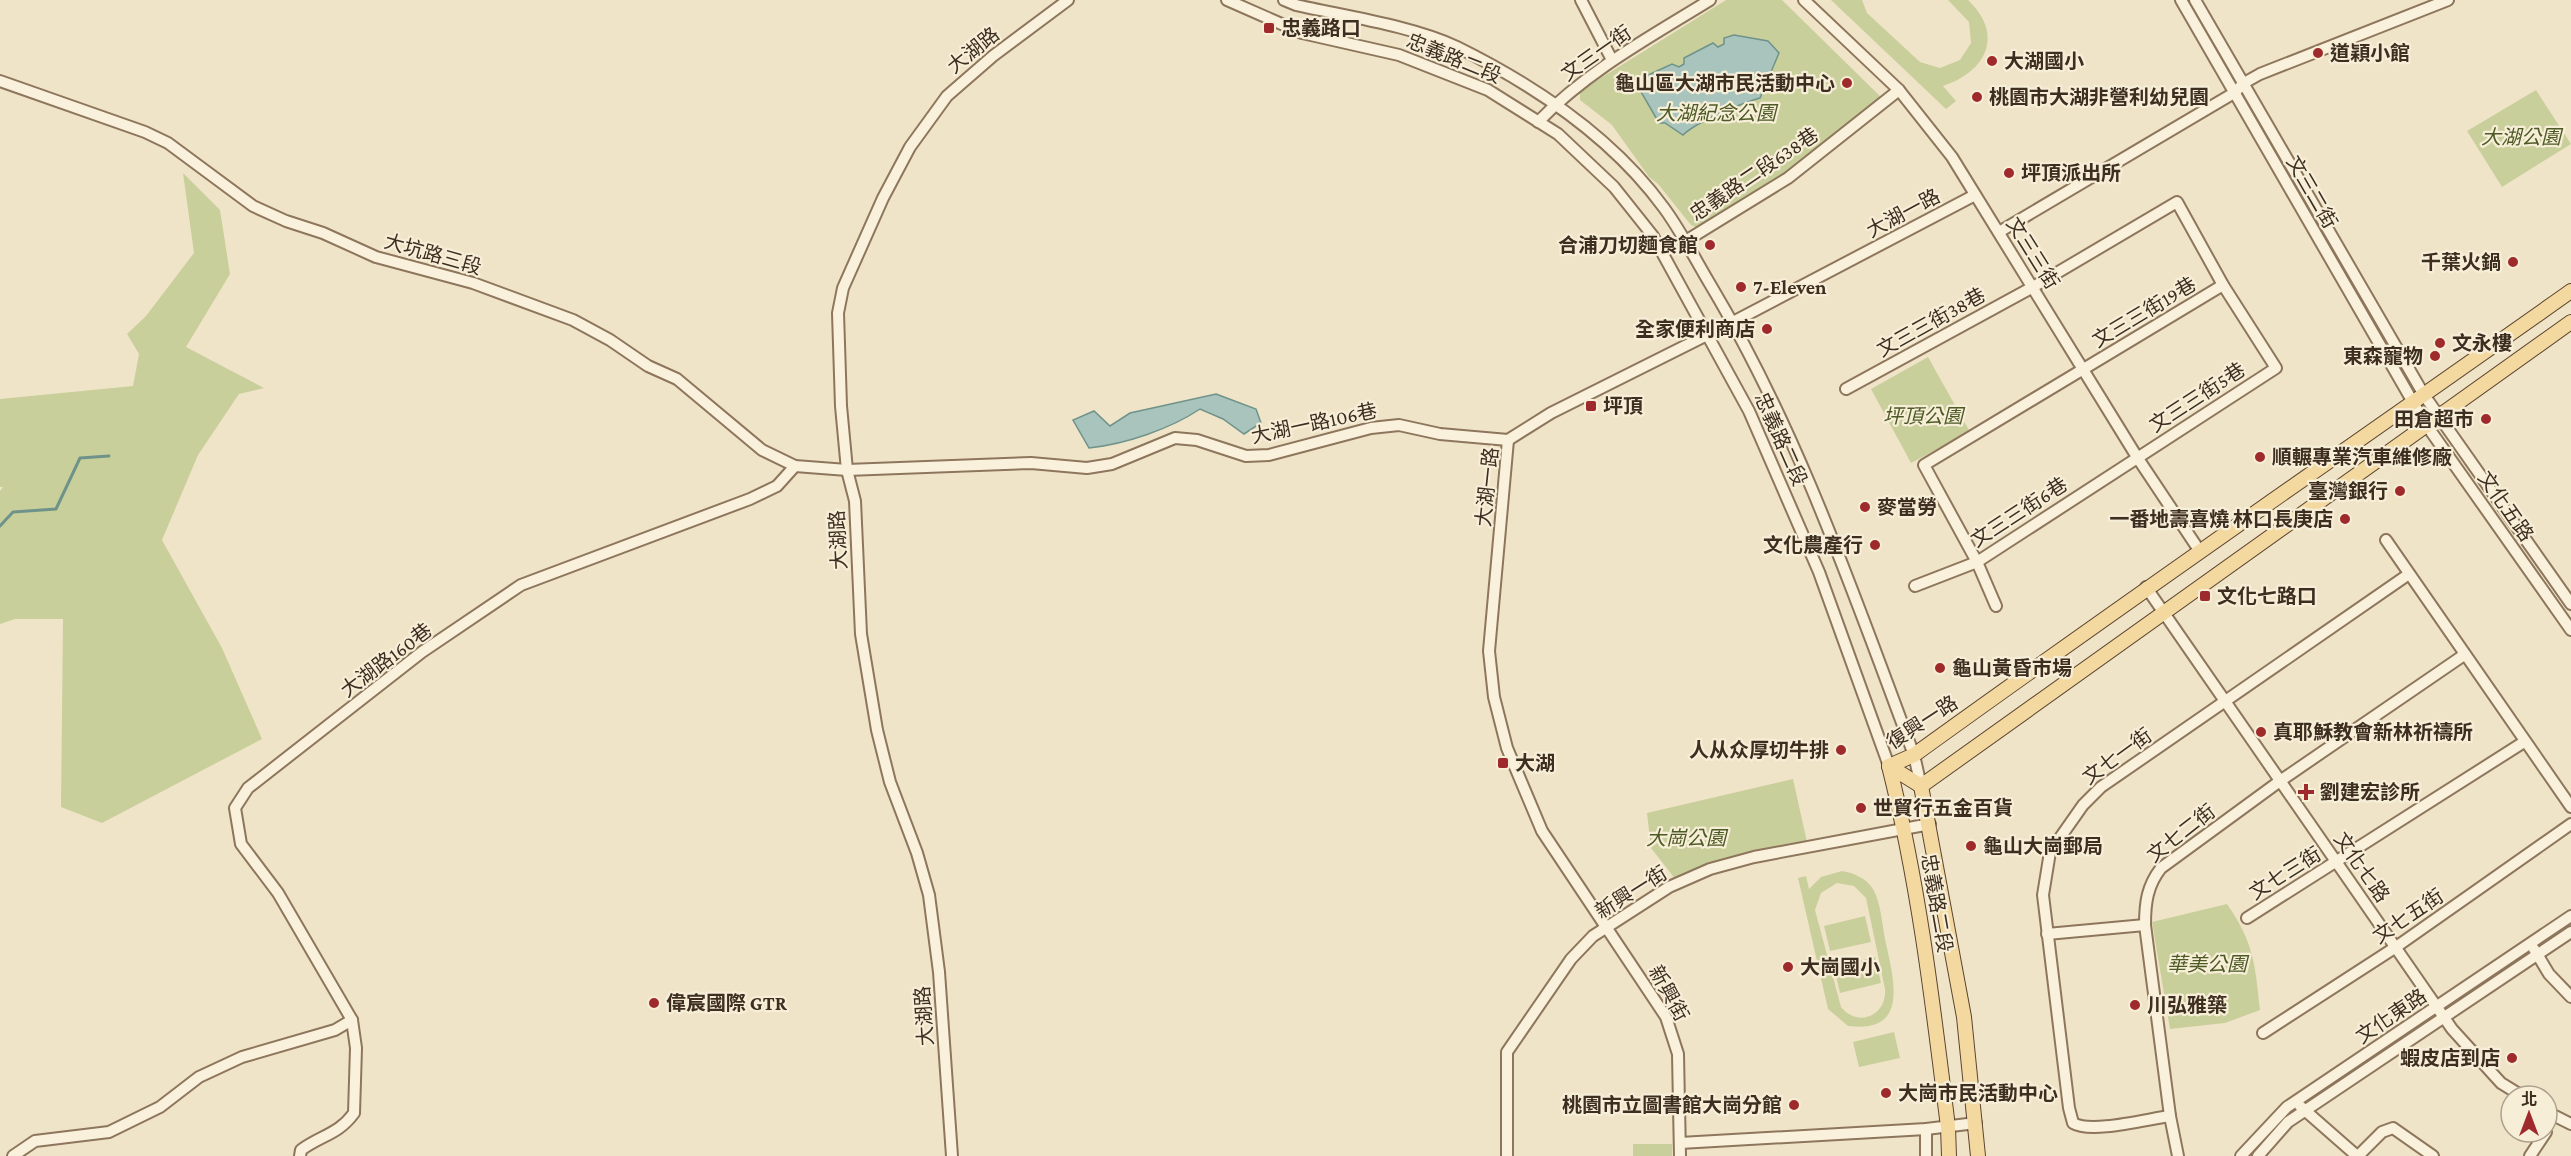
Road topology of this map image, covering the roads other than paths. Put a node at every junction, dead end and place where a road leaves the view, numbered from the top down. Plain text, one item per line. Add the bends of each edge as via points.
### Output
1 (1068, 0) edge
2 (1227, 0) edge
3 (1284, 0) edge
4 (1581, 0) edge
5 (1710, 0) edge
6 (1804, 0) edge
7 (2181, 0) edge
8 (2195, 0) edge
9 (2448, 0) edge
10 (1612, 60) junction
11 (0, 81) edge
12 (2244, 83) junction
13 (1899, 90) junction
14 (2234, 93) junction
15 (1555, 104) junction
16 (1538, 122) junction
17 (1975, 195) junction
18 (1999, 232) junction
19 (1684, 242) junction
20 (2223, 285) junction
21 (2032, 287) junction
22 (2571, 291) edge
23 (1733, 322) junction
24 (2571, 322) edge
25 (1707, 334) junction
26 (2084, 369) junction
27 (1846, 389) dead end
28 (2419, 399) junction
29 (2438, 415) junction
30 (2426, 423) junction
31 (1509, 440) junction
32 (2137, 457) junction
33 (795, 466) junction
34 (847, 470) junction
35 (2385, 540) dead end
36 (2199, 550) junction
37 (1977, 562) junction
38 (2409, 574) junction
39 (1915, 586) dead end
40 (2146, 587) junction
41 (2571, 604) edge
42 (1996, 606) dead end
43 (2164, 613) junction
44 (2571, 630) edge
45 (2464, 655) junction
46 (2225, 701) junction
47 (2524, 742) junction
48 (1914, 755) junction
49 (1888, 766) junction
50 (2280, 781) junction
51 (1921, 786) junction
52 (2571, 807) edge
53 (1930, 824) junction
54 (2571, 824) edge
55 (1905, 829) junction
56 (2336, 861) junction
57 (2571, 916) edge
58 (2247, 918) dead end
59 (2145, 926) junction
60 (1607, 927) junction
61 (2571, 932) edge
62 (2047, 934) junction
63 (2530, 944) junction
64 (2396, 947) junction
65 (2537, 954) junction
66 (2571, 998) edge
67 (2440, 1012) junction
68 (352, 1020) junction
69 (2262, 1033) dead end
70 (2503, 1084) edge
71 (2295, 1102) junction
72 (2305, 1111) junction
73 (2170, 1116) junction
74 (1976, 1123) junction
75 (1948, 1127) junction
76 (1926, 1129) junction
77 (1680, 1143) junction
78 (13, 1156) edge
79 (300, 1156) edge
80 (952, 1156) edge
81 (1507, 1156) edge
82 (1680, 1156) edge
83 (1926, 1156) edge
84 (1949, 1156) edge
85 (1978, 1156) edge
86 (2178, 1156) edge
87 (2241, 1156) edge
88 (2258, 1156) edge
89 (2357, 1156) edge
90 (2433, 1156) edge

1 - 34 street, 大湖路 via 946,96 910,147 866,232 843,288 838,313
2 - 16 street, 忠義路二段 via 1302,33 1398,55 1488,90
3 - 15 street, 忠義路二段 via 1388,25 1454,46
4 - 10 street
5 - 10 street, 文三一街
6 - 13 street, 文三三街
7 - 14 street, 文三二街
8 - 12 street, 文三二街
9 - 12 street
10 - 15 street, 文三一街
11 - 33 street, 大坑路三段 via 146,132 168,143 253,206 286,221 376,257 473,283 573,320 648,366 677,379 762,450
12 - 14 street
12 - 28 street, 文三二街
13 - 17 street, 文三三街 via 1952,157
13 - 19 street, 忠義路二段638巷 via 1788,178
14 - 18 street
14 - 28 street, 文三二街
15 - 16 street, 文三一街
15 - 19 street, 忠義路二段 via 1607,145 1664,208
16 - 25 street, 忠義路二段 via 1558,135 1614,188 1647,228
17 - 18 street, 文三三街
17 - 23 street, 大湖一路
18 - 21 street, 文三三街
19 - 23 street, 忠義路二段
20 - 21 street, 文三三街38巷 via 2177,202
20 - 26 street, 文三三街19巷
20 - 32 street, 文三三街5巷 via 2276,368
21 - 26 street, 文三三街
21 - 27 street, 文三三街38巷
22 - 28 main road, 復興一路
23 - 25 street, 大湖一路
23 - 48 street, 忠義路二段 via 1840,556
24 - 29 main road
25 - 31 street, 大湖一路 via 1551,413
25 - 49 street, 忠義路二段 via 1749,411 1819,572
26 - 32 street, 文三三街
26 - 37 street, 文三三街19巷 via 1924,465
28 - 29 street, 文化五路
28 - 30 street, 文化五路
28 - 36 main road, 復興一路
29 - 30 main road
29 - 41 street, 文化五路
30 - 43 main road
30 - 44 street, 文化五路
31 - 34 street, 大湖一路106巷 via 1440,434 1399,425 1246,456 1197,440 1175,438 1112,464 1087,468 991,463
31 - 60 street, 大湖一路 via 1489,651 1494,697 1507,748 1542,831
32 - 36 street, 文三三街
32 - 37 street, 文三三街6巷
33 - 34 street, 大坑路三段
33 - 68 street, 大湖路160巷 via 777,486 750,499 522,585 422,652 248,788 235,808 241,844 278,893
34 - 80 street, 大湖路 via 855,501 861,634 877,730 890,782 929,895 939,972
35 - 38 street
36 - 40 main road, 復興一路
37 - 39 street, 文三三街6巷
37 - 42 street
38 - 45 street
38 - 46 street, 文七一街
40 - 43 street, 文化七路
40 - 48 main road, 復興一路
43 - 46 street, 文化七路
43 - 51 main road
45 - 47 street
45 - 50 street, 文七二街
46 - 50 street, 文化七路
46 - 62 street, 文七一街 via 2101,787 2083,805 2050,852 2043,895
47 - 52 street
47 - 56 street, 文七三街
48 - 49 main road, 復興一路
48 - 51 street, 忠義路二段
49 - 51 main road, 復興一路
49 - 55 main road, 忠義路二段
50 - 56 street, 文化七路
50 - 59 street, 文七二街 via 2161,868 2149,883
51 - 53 main road, 忠義路二段
53 - 55 street, 新興一街
53 - 74 main road, 忠義路二段 via 1964,1017
54 - 64 street, 文七五街
55 - 60 street, 新興一街 via 1710,869 1669,887
55 - 75 main road, 忠義路二段 via 1924,930
56 - 58 street, 文七三街
56 - 64 street, 文化七路
57 - 63 street, 文化東路
59 - 62 street
59 - 73 street, 文七二街
60 - 77 street, 新興街 via 1666,1017 1678,1054
60 - 81 street, 新興一街 via 1571,959 1507,1052
61 - 65 street, 文化東路
62 - 73 street, 文七一街 via 2073,1123 2081,1128 2095,1127
63 - 65 street
63 - 67 street, 文化東路
64 - 67 street, 文化七路
64 - 69 street, 文七五街
65 - 66 street
65 - 67 street, 文化東路
67 - 70 street, 文化七路
67 - 71 street, 文化東路
67 - 72 street, 文化東路
68 - 78 street via 335,1030 242,1057 199,1077 160,1107 109,1132 35,1141
68 - 79 street via 356,1048 354,1113 333,1134 314,1140 301,1150
71 - 72 street
71 - 87 street, 文化東路
72 - 88 street, 文化東路 via 2288,1122
72 - 89 street
73 - 86 street, 文七二街
74 - 75 street
74 - 85 main road, 忠義路二段
75 - 76 street
75 - 84 main road, 忠義路二段
76 - 77 street
76 - 83 street
77 - 82 street, 新興街
89 - 90 street via 2382,1132 2393,1128

